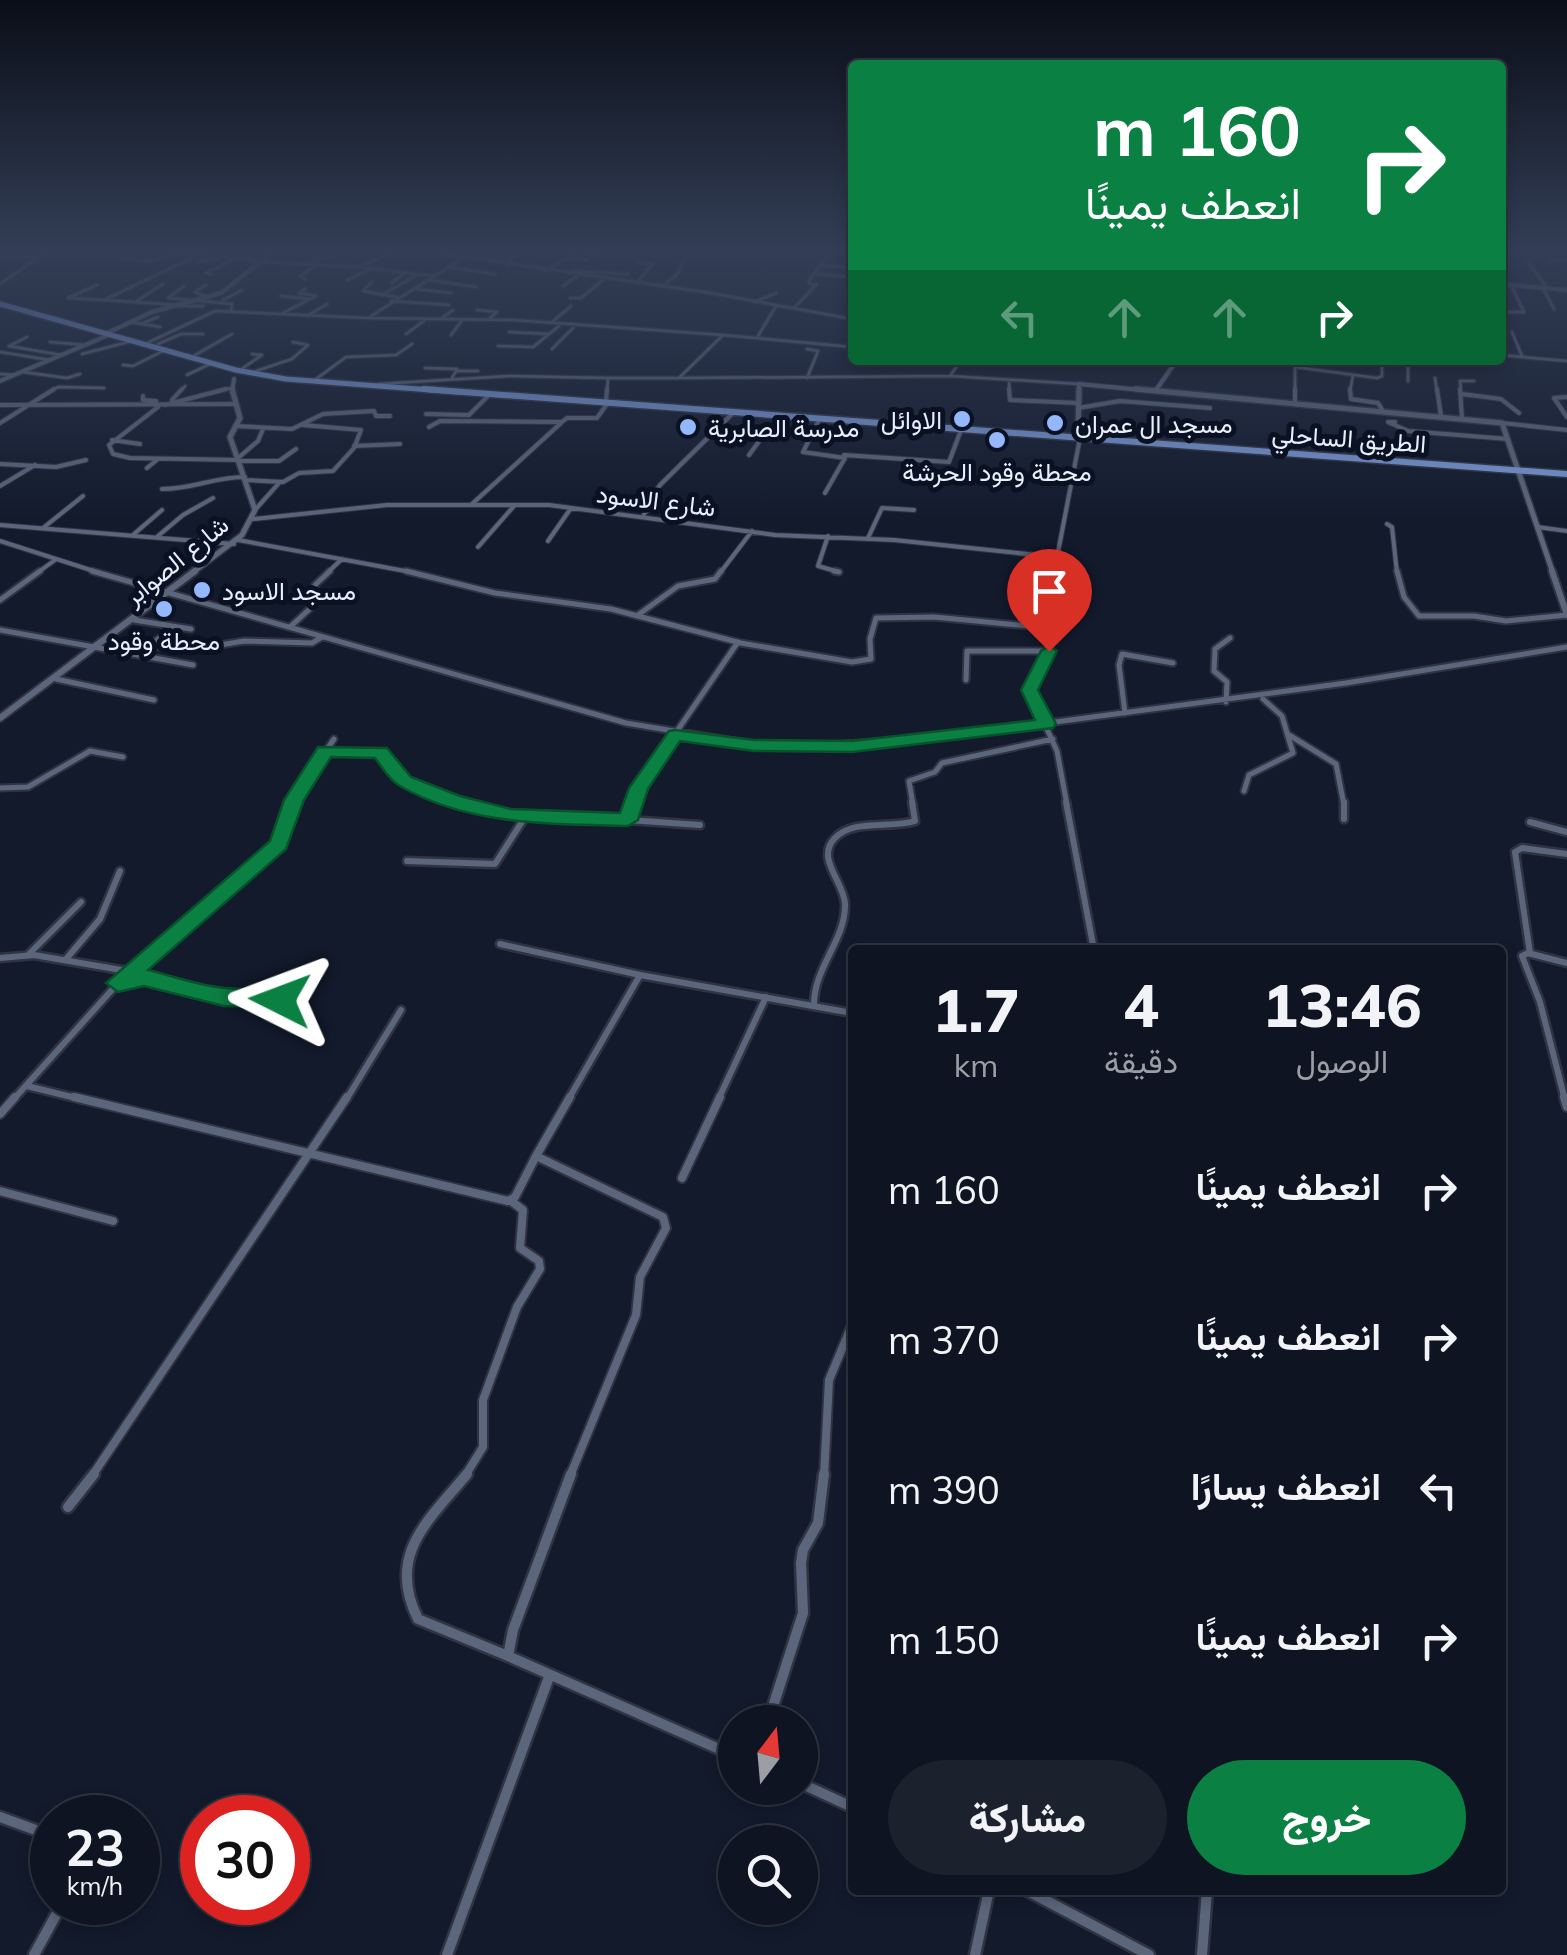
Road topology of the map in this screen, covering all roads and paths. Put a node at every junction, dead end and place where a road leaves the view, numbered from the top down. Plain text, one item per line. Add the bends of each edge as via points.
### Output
1 (23, 339) edge
2 (97, 339) edge
3 (153, 339) edge
4 (169, 339) edge
5 (223, 339) edge
6 (544, 339) edge
7 (561, 339) edge
8 (717, 339) edge
9 (786, 339) edge
10 (1515, 339) edge
11 (135, 340) junction
12 (50, 342) dead end
13 (148, 342) junction
14 (293, 342) dead end
15 (158, 344) junction
16 (412, 344) dead end
17 (86, 345) junction
18 (498, 346) dead end
19 (848, 347) edge
20 (552, 348) dead end
21 (808, 349) dead end
22 (165, 350) junction
23 (0, 352) edge
24 (82, 354) dead end
25 (252, 354) dead end
26 (195, 355) junction
27 (62, 356) junction
28 (1506, 356) edge
29 (1522, 357) junction
30 (50, 360) junction
31 (1567, 360) edge
32 (212, 364) junction
33 (122, 365) dead end
34 (958, 365) edge
35 (1174, 365) edge
36 (1382, 365) edge
37 (1408, 365) edge
38 (224, 367) junction
39 (243, 368) junction
40 (425, 368) dead end
41 (457, 371) junction
42 (478, 371) dead end
43 (23, 372) junction
44 (253, 372) junction
45 (0, 374) edge
46 (80, 374) dead end
47 (16, 375) junction
48 (1353, 375) junction
49 (187, 376) dead end
50 (950, 376) junction
51 (452, 378) junction
52 (608, 378) junction
53 (679, 378) junction
54 (808, 378) junction
55 (1434, 378) dead end
56 (234, 379) junction
57 (316, 380) junction
58 (0, 381) edge
59 (1474, 381) dead end
60 (1408, 382) dead end
61 (1010, 383) dead end
62 (378, 384) junction
63 (1079, 384) junction
64 (184, 386) dead end
65 (104, 388) dead end
66 (230, 388) junction
67 (432, 390) junction
68 (1156, 390) junction
69 (1462, 394) junction
70 (143, 396) dead end
71 (488, 396) junction
72 (1566, 397) edge
73 (172, 401) junction
74 (606, 402) junction
75 (1295, 403) junction
76 (234, 404) junction
77 (0, 405) edge
78 (25, 406) junction
79 (160, 406) junction
80 (1078, 406) junction
81 (1210, 408) dead end
82 (1383, 411) junction
83 (733, 413) junction
84 (1518, 413) dead end
85 (426, 414) dead end
86 (390, 416) dead end
87 (1441, 416) junction
88 (1462, 418) junction
89 (1567, 418) edge
90 (819, 420) junction
91 (845, 420) junction
92 (0, 422) edge
93 (562, 422) junction
94 (1396, 422) dead end
95 (1502, 423) junction
96 (303, 425) junction
97 (235, 426) junction
98 (429, 427) dead end
99 (718, 428) junction
100 (263, 429) junction
101 (962, 430) junction
102 (1567, 430) edge
103 (1079, 436) junction
104 (1508, 439) junction
105 (112, 440) junction
106 (140, 444) dead end
107 (400, 444) dead end
108 (354, 446) junction
109 (296, 449) dead end
110 (749, 455) dead end
111 (844, 455) dead end
112 (159, 458) junction
113 (239, 459) junction
114 (86, 460) dead end
115 (0, 464) edge
116 (35, 465) junction
117 (146, 468) dead end
118 (1517, 468) junction
119 (1567, 472) edge
120 (246, 478) junction
121 (280, 482) junction
122 (0, 486) edge
123 (162, 490) dead end
124 (825, 493) dead end
125 (84, 496) dead end
126 (213, 498) dead end
127 (472, 504) junction
128 (515, 505) junction
129 (572, 508) junction
130 (162, 510) dead end
131 (255, 510) junction
132 (914, 510) dead end
133 (644, 515) junction
134 (253, 520) junction
135 (1388, 524) dead end
136 (0, 525) edge
137 (43, 528) junction
138 (1537, 528) junction
139 (1567, 530) edge
140 (752, 531) junction
141 (134, 534) junction
142 (158, 536) junction
143 (828, 536) junction
144 (868, 538) junction
145 (548, 540) dead end
146 (0, 541) edge
147 (236, 542) junction
148 (478, 546) dead end
149 (1055, 557) junction
150 (343, 558) junction
151 (55, 560) junction
152 (839, 572) dead end
153 (315, 585) dead end
154 (170, 592) junction
155 (328, 592) dead end
156 (0, 600) edge
157 (1567, 615) edge
158 (637, 616) junction
159 (134, 620) junction
160 (174, 626) junction
161 (290, 627) junction
162 (1051, 628) junction
163 (192, 629) dead end
164 (0, 630) edge
165 (323, 636) junction
166 (1230, 638) dead end
167 (108, 640) junction
168 (738, 642) junction
169 (149, 646) junction
170 (208, 647) dead end
171 (1567, 647) edge
172 (96, 649) junction
173 (173, 649) dead end
174 (1049, 651) junction
175 (1173, 663) dead end
176 (192, 664) dead end
177 (56, 679) junction
178 (966, 680) dead end
179 (1262, 698) junction
180 (154, 700) dead end
181 (1226, 702) junction
182 (1125, 713) junction
183 (0, 718) edge
184 (1046, 724) junction
185 (1288, 734) junction
186 (675, 735) junction
187 (334, 739) dead end
188 (1053, 740) junction
189 (325, 751) junction
190 (123, 757) dead end
191 (0, 788) edge
192 (1244, 791) dead end
193 (525, 817) junction
194 (1344, 819) dead end
195 (628, 820) junction
196 (1530, 822) dead end
197 (700, 825) dead end
198 (1567, 832) edge
199 (1567, 854) edge
200 (407, 861) dead end
201 (120, 871) dead end
202 (81, 902) dead end
203 (500, 944) dead end
204 (1093, 945) edge
205 (1530, 953) junction
206 (25, 957) junction
207 (0, 958) edge
208 (66, 959) junction
209 (1567, 963) edge
210 (128, 972) junction
211 (640, 975) junction
212 (118, 983) junction
213 (766, 998) junction
214 (280, 1000) dead end
215 (814, 1006) junction
216 (401, 1010) dead end
217 (848, 1012) edge
218 (26, 1086) junction
219 (1567, 1106) edge
220 (0, 1114) edge
221 (310, 1156) junction
222 (536, 1156) junction
223 (682, 1178) dead end
224 (0, 1191) edge
225 (511, 1201) junction
226 (113, 1221) dead end
227 (848, 1335) edge
228 (68, 1507) dead end
229 (508, 1656) junction
230 (549, 1678) junction
231 (773, 1705) edge
232 (718, 1749) edge
233 (818, 1791) edge
234 (848, 1805) edge
235 (0, 1816) edge
236 (30, 1828) edge
237 (989, 1895) edge
238 (1035, 1895) edge
239 (1207, 1895) edge
240 (50, 1925) edge
241 (34, 1955) edge
242 (447, 1955) edge
243 (975, 1955) edge
244 (1149, 1955) edge
245 (1202, 1955) edge

1 - 27 street via 9,346
2 - 17 street
3 - 13 street
4 - 15 street
5 - 26 street
6 - 18 street via 534,346
7 - 20 street
8 - 53 street
9 - 19 street
10 - 29 street
11 - 13 highway, الطريق الساحلي
11 - 22 highway, الطريق الساحلي
11 - 24 street
12 - 17 street
13 - 15 highway, الطريق الساحلي
14 - 44 street via 308,345 292,359
15 - 26 highway, الطريق الساحلي
16 - 57 street via 398,354 346,357
17 - 27 street
21 - 54 street via 818,351
22 - 32 highway, الطريق الساحلي
22 - 33 street
23 - 30 street
25 - 39 street via 262,356
26 - 39 highway, الطريق الساحلي
27 - 30 street
28 - 29 street
29 - 31 street
30 - 43 street
32 - 38 highway, الطريق الساحلي
32 - 49 street
34 - 50 street
35 - 68 street
36 - 48 street via 1382,376
37 - 60 street
38 - 44 highway, الطريق الساحلي
38 - 56 street
39 - 44 highway, الطريق الساحلي
40 - 41 street
41 - 42 street
41 - 51 street
43 - 46 street
43 - 47 street
44 - 56 street
44 - 57 highway, الطريق الساحلي
44 - 67 highway, الطريق الساحلي
45 - 47 street
47 - 58 street
48 - 75 street via 1295,367
48 - 82 street via 1350,398 1378,402
50 - 54 street
50 - 63 street
51 - 52 street
51 - 62 street
52 - 53 street
52 - 74 street
53 - 54 street
55 - 87 street
56 - 66 street
57 - 62 highway, الطريق الساحلي
59 - 69 street via 1460,381
61 - 80 street via 1010,400
62 - 67 highway, الطريق الساحلي
63 - 68 street
63 - 80 street
64 - 73 street
65 - 78 street via 58,387
66 - 73 street
66 - 76 street, شارع الصوابر
67 - 71 highway, الطريق الساحلي
67 - 74 highway, الطريق الساحلي
68 - 75 street
69 - 84 street via 1501,399
69 - 88 street
70 - 79 street
71 - 74 highway, الطريق الساحلي
71 - 85 street via 469,415
72 - 89 street via 1554,398
73 - 79 street
74 - 83 highway, الطريق الساحلي
74 - 91 highway, الطريق الساحلي
74 - 93 street via 599,418
75 - 82 street
76 - 79 street
76 - 97 street, شارع الصوابر via 240,418
77 - 78 street
78 - 79 street
78 - 92 street
79 - 105 street
80 - 81 street
80 - 103 street
82 - 87 street
83 - 90 highway, الطريق الساحلي
83 - 99 street
86 - 96 street via 349,411
87 - 88 street
88 - 95 street
90 - 91 highway, الطريق الساحلي
90 - 124 street via 803,452 846,458
91 - 101 highway, الطريق الساحلي
91 - 103 highway, الطريق الساحلي
93 - 98 street via 440,421
93 - 127 street
94 - 104 street via 1388,422 1408,432
95 - 102 street
95 - 104 street
96 - 100 street
96 - 108 street via 360,428
97 - 100 street
97 - 113 street, شارع الصوابر via 230,437
99 - 110 street via 762,436
99 - 133 street via 654,492 656,500
100 - 113 street
101 - 103 highway, الطريق الساحلي
101 - 111 street via 949,462
103 - 118 highway, الطريق الساحلي
103 - 149 street
104 - 118 street
105 - 106 street
105 - 112 street via 117,456
107 - 108 street
108 - 121 street via 333,471
109 - 113 street via 281,460
112 - 113 street
112 - 117 street
113 - 120 street, شارع الصوابر
114 - 116 street
115 - 116 street
116 - 122 street
118 - 119 highway, الطريق الساحلي
118 - 138 street
120 - 121 street
120 - 123 street via 214,477 192,489
120 - 131 street, شارع الصوابر
121 - 131 street
125 - 137 street
126 - 142 street
127 - 128 street, شارع الاسود
127 - 134 street, شارع الاسود via 370,506
128 - 129 street, شارع الاسود
128 - 148 street
129 - 133 street, شارع الاسود
129 - 145 street
130 - 141 street
131 - 134 street, شارع الصوابر
132 - 144 street via 882,508
133 - 140 street, شارع الاسود
134 - 147 street, شارع الصوابر
135 - 157 street via 1398,587 1418,616 1506,621
136 - 137 street
137 - 141 street
138 - 139 street
138 - 157 street
140 - 143 street, شارع الاسود
140 - 158 street via 715,579 678,586
141 - 142 street
142 - 147 street
143 - 144 street, شارع الاسود
143 - 152 street via 818,566
144 - 149 street, شارع الاسود
146 - 151 street
147 - 150 street
147 - 154 street, شارع الصوابر
149 - 162 street
150 - 153 street
150 - 158 street via 494,593
151 - 154 street
151 - 156 street
154 - 159 street, شارع الصوابر
154 - 161 street
155 - 161 street
158 - 168 street
159 - 160 street
159 - 167 street, شارع الصوابر
160 - 163 street
160 - 169 street
161 - 165 street
162 - 168 street via 876,618 872,656 862,662
162 - 174 street
164 - 172 street
165 - 170 street via 312,643
165 - 186 street
166 - 181 street via 1213,659 1214,671 1228,682
167 - 169 street
167 - 172 street, شارع الصوابر
168 - 186 street
169 - 173 street
171 - 179 street
172 - 176 street
172 - 177 street, شارع الصوابر
174 - 178 street via 967,651
174 - 184 street via 1029,690
175 - 182 street via 1122,654
177 - 180 street
177 - 183 street, شارع الصوابر
179 - 181 street
179 - 185 street via 1282,716
181 - 182 street
182 - 184 street
184 - 186 street via 852,747
184 - 188 street
185 - 192 street via 1292,754 1249,775
185 - 194 street via 1339,766
186 - 195 street via 638,788
187 - 189 street
188 - 204 street
188 - 215 street via 942,763 909,781 916,818 911,823 836,836 830,845 832,876 842,886 845,905 815,980
189 - 193 street via 377,751 404,781 470,806
189 - 210 street via 294,800 278,844
190 - 191 street via 90,751 28,787
193 - 195 street
193 - 200 street via 496,864
195 - 197 street
196 - 198 street
199 - 205 street via 1515,852
201 - 208 street via 111,904
202 - 206 street
203 - 211 street
205 - 209 street
205 - 219 street via 1522,954 1523,964
206 - 207 street
206 - 208 street
208 - 210 street
210 - 212 street
211 - 213 street
211 - 222 street
212 - 214 street via 144,978 224,997
212 - 218 street
213 - 215 street
213 - 223 street
215 - 217 street
216 - 221 street
218 - 220 street
218 - 221 street
221 - 225 street
221 - 228 street
222 - 225 street
222 - 229 street via 663,1216 667,1224 640,1277 636,1315 554,1516
224 - 226 street
225 - 229 street via 523,1210 520,1248 540,1269 517,1307 482,1400 478,1459 414,1540 405,1566 418,1620
227 - 231 street via 829,1380 828,1463 818,1523 803,1550 803,1613
229 - 230 street
230 - 232 street
230 - 242 street
233 - 234 street
235 - 236 street
237 - 243 street
238 - 244 street
239 - 245 street
240 - 241 street

